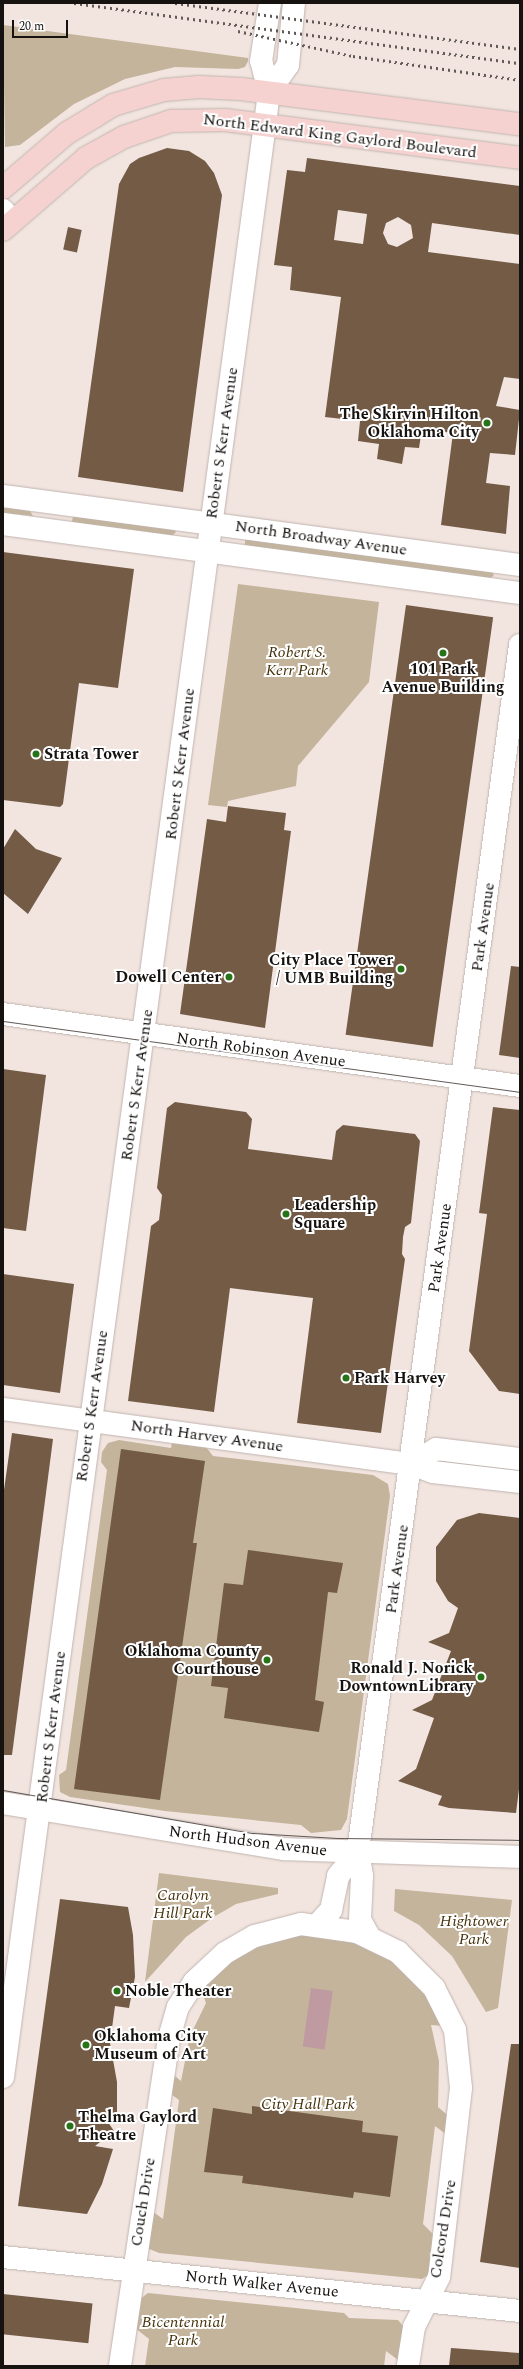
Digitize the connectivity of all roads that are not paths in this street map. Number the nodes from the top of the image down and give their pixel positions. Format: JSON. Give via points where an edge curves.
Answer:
{"nodes":[{"id":1,"x":270,"y":3,"type":"edge"},
{"id":2,"x":294,"y":3,"type":"edge"},
{"id":3,"x":269,"y":92,"type":"junction"},
{"id":4,"x":265,"y":124,"type":"junction"},
{"id":5,"x":520,"y":124,"type":"edge"},
{"id":6,"x":520,"y":158,"type":"edge"},
{"id":7,"x":3,"y":188,"type":"edge"},
{"id":8,"x":6,"y":220,"type":"edge"},
{"id":9,"x":3,"y":496,"type":"edge"},
{"id":10,"x":211,"y":523,"type":"junction"},
{"id":11,"x":3,"y":524,"type":"edge"},
{"id":12,"x":208,"y":552,"type":"junction"},
{"id":13,"x":520,"y":565,"type":"edge"},
{"id":14,"x":520,"y":593,"type":"edge"},
{"id":15,"x":520,"y":644,"type":"edge"},
{"id":16,"x":3,"y":1014,"type":"edge"},
{"id":17,"x":144,"y":1034,"type":"junction"},
{"id":18,"x":463,"y":1079,"type":"junction"},
{"id":19,"x":520,"y":1086,"type":"edge"},
{"id":20,"x":3,"y":1409,"type":"edge"},
{"id":21,"x":90,"y":1420,"type":"junction"},
{"id":22,"x":520,"y":1459,"type":"edge"},
{"id":23,"x":411,"y":1464,"type":"junction"},
{"id":24,"x":520,"y":1482,"type":"edge"},
{"id":25,"x":3,"y":1804,"type":"edge"},
{"id":26,"x":40,"y":1810,"type":"junction"},
{"id":27,"x":358,"y":1852,"type":"junction"},
{"id":28,"x":520,"y":1857,"type":"edge"},
{"id":29,"x":317,"y":1925,"type":"junction"},
{"id":30,"x":368,"y":1936,"type":"junction"},
{"id":31,"x":3,"y":2077,"type":"edge"},
{"id":32,"x":3,"y":2257,"type":"edge"},
{"id":33,"x":132,"y":2270,"type":"junction"},
{"id":34,"x":427,"y":2301,"type":"junction"},
{"id":35,"x":520,"y":2311,"type":"edge"},
{"id":36,"x":120,"y":2366,"type":"edge"},
{"id":37,"x":408,"y":2366,"type":"edge"}],
"edges":[{"from":1,"to":3,"type":"street","via":[[261,61]]},
{"from":2,"to":3,"type":"street","via":[[288,65]]},
{"from":3,"to":4,"type":"street","name":"Robert S Kerr Avenue"},
{"from":3,"to":5,"type":"main road","name":"North Edward King Gaylord Boulevard"},
{"from":3,"to":7,"type":"main road","name":"North Edward King Gaylord Boulevard","via":[[199,86],[164,90],[126,101],[67,134]]},
{"from":4,"to":6,"type":"main road","name":"North Edward King Gaylord Boulevard"},
{"from":4,"to":8,"type":"main road","name":"North Edward King Gaylord Boulevard","via":[[199,119],[171,121],[141,130],[86,158]]},
{"from":4,"to":10,"type":"street","name":"Robert S Kerr Avenue"},
{"from":9,"to":10,"type":"street","name":"North Broadway Avenue"},
{"from":10,"to":12,"type":"street","name":"Robert S Kerr Avenue"},
{"from":10,"to":13,"type":"street","name":"North Broadway Avenue"},
{"from":11,"to":12,"type":"street","name":"North Broadway Avenue"},
{"from":12,"to":14,"type":"street","name":"North Broadway Avenue"},
{"from":12,"to":17,"type":"street","name":"Robert S Kerr Avenue"},
{"from":15,"to":18,"type":"street","name":"Park Avenue"},
{"from":16,"to":17,"type":"street","name":"North Robinson Avenue"},
{"from":17,"to":18,"type":"street","name":"North Robinson Avenue"},
{"from":17,"to":21,"type":"street","name":"Robert S Kerr Avenue"},
{"from":18,"to":19,"type":"street","name":"North Robinson Avenue"},
{"from":18,"to":23,"type":"street","name":"Park Avenue"},
{"from":20,"to":21,"type":"street","name":"North Harvey Avenue"},
{"from":21,"to":23,"type":"street","name":"North Harvey Avenue"},
{"from":21,"to":26,"type":"street","name":"Robert S Kerr Avenue"},
{"from":22,"to":23,"type":"street","via":[[436,1449]]},
{"from":23,"to":24,"type":"street","name":"North Harvey Avenue","via":[[433,1472]]},
{"from":23,"to":27,"type":"street","name":"Park Avenue"},
{"from":25,"to":26,"type":"street","name":"North Hudson Avenue"},
{"from":26,"to":27,"type":"street","name":"North Hudson Avenue","via":[[219,1841],[284,1849]]},
{"from":26,"to":31,"type":"street","name":"Robert S Kerr Avenue"},
{"from":27,"to":28,"type":"street","name":"North Hudson Avenue"},
{"from":27,"to":29,"type":"street","via":[[338,1876],[332,1910]]},
{"from":27,"to":30,"type":"street","name":"Park Avenue","via":[[362,1876],[360,1920]]},
{"from":29,"to":30,"type":"street","name":"Couch Drive"},
{"from":29,"to":33,"type":"street","name":"Couch Drive","via":[[286,1926],[255,1936],[214,1961],[186,1992],[169,2038]]},
{"from":30,"to":34,"type":"street","name":"Colcord Drive","via":[[418,1969],[444,2003],[459,2049],[461,2088],[439,2277]]},
{"from":32,"to":33,"type":"street","name":"North Walker Avenue"},
{"from":33,"to":34,"type":"street","name":"North Walker Avenue"},
{"from":33,"to":36,"type":"street","name":"Couch Drive"},
{"from":34,"to":35,"type":"street","name":"North Walker Avenue"},
{"from":34,"to":37,"type":"street","name":"Colcord Drive","via":[[414,2327]]}]}
